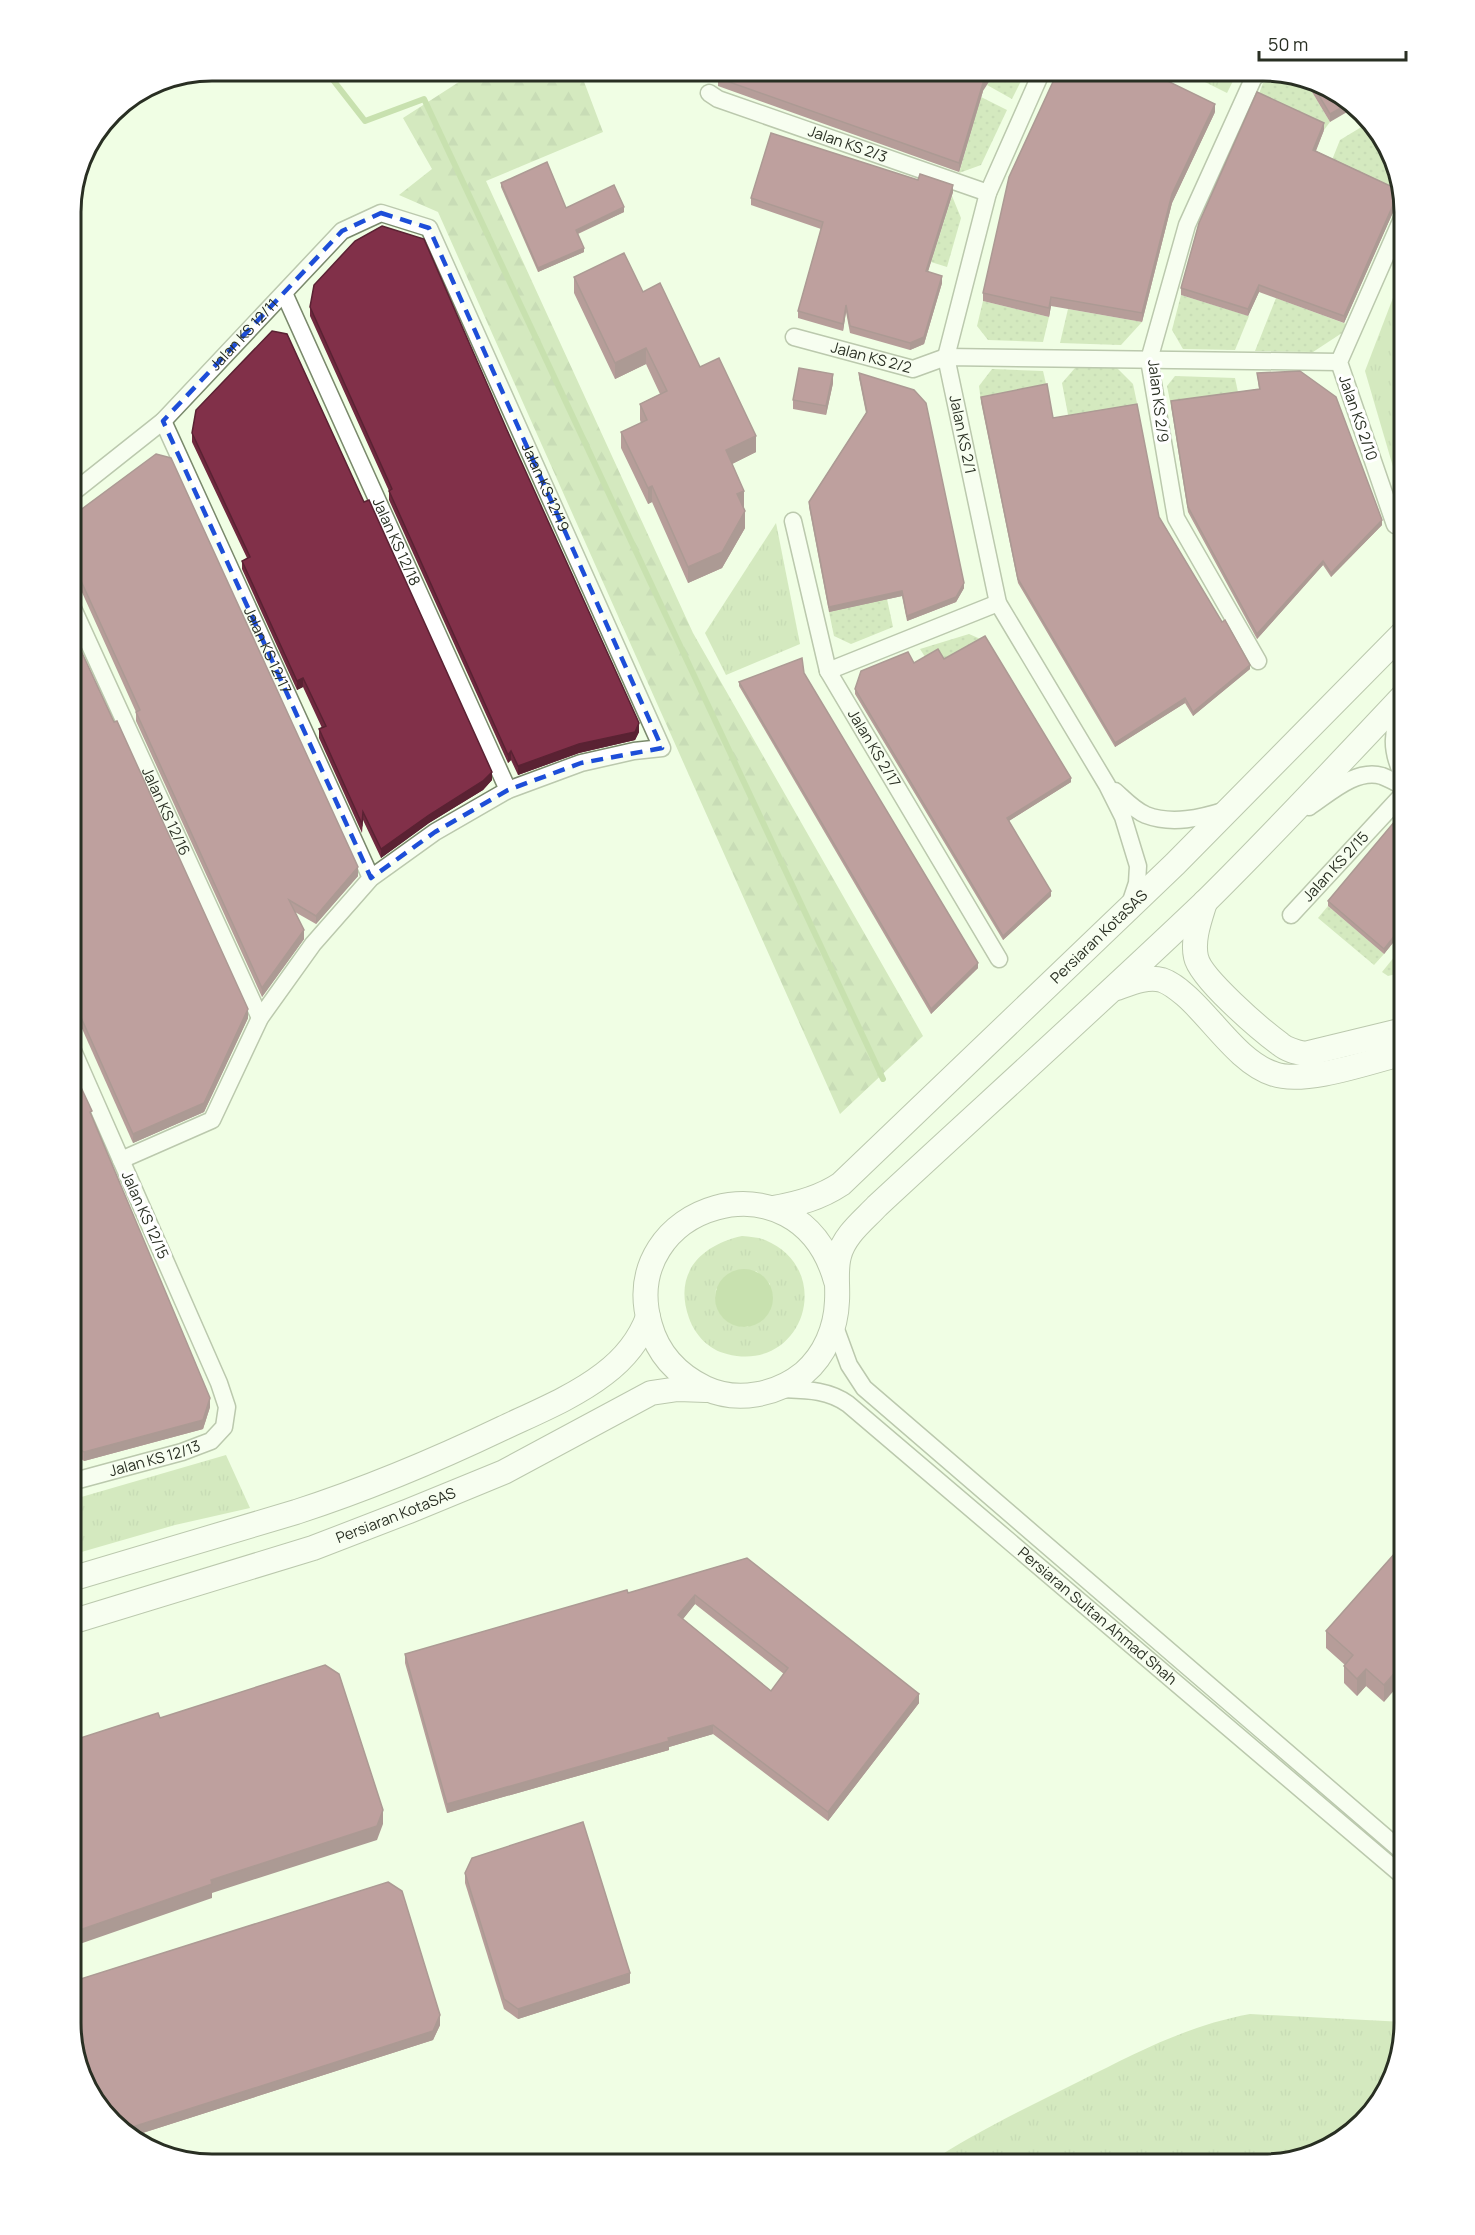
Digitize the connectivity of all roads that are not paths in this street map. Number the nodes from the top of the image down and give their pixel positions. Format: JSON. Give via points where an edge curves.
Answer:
{"nodes":[{"id":1,"x":1038,"y":81,"type":"edge"},
{"id":2,"x":1252,"y":81,"type":"edge"},
{"id":3,"x":709,"y":93,"type":"dead end"},
{"id":4,"x":988,"y":193,"type":"junction"},
{"id":5,"x":429,"y":228,"type":"joint"},
{"id":6,"x":1394,"y":237,"type":"edge"},
{"id":7,"x":284,"y":293,"type":"junction"},
{"id":8,"x":794,"y":338,"type":"dead end"},
{"id":9,"x":946,"y":357,"type":"junction"},
{"id":10,"x":1149,"y":360,"type":"junction"},
{"id":11,"x":1340,"y":362,"type":"junction"},
{"id":12,"x":163,"y":421,"type":"junction"},
{"id":13,"x":81,"y":486,"type":"edge"},
{"id":14,"x":793,"y":521,"type":"dead end"},
{"id":15,"x":1394,"y":522,"type":"edge"},
{"id":16,"x":998,"y":603,"type":"junction"},
{"id":17,"x":81,"y":626,"type":"edge"},
{"id":18,"x":1394,"y":642,"type":"edge"},
{"id":19,"x":1258,"y":661,"type":"dead end"},
{"id":20,"x":828,"y":671,"type":"junction"},
{"id":21,"x":1394,"y":706,"type":"edge"},
{"id":22,"x":1394,"y":733,"type":"edge"},
{"id":23,"x":1394,"y":749,"type":"edge"},
{"id":24,"x":1394,"y":782,"type":"edge"},
{"id":25,"x":1107,"y":785,"type":"junction"},
{"id":26,"x":508,"y":790,"type":"junction"},
{"id":27,"x":1394,"y":804,"type":"edge"},
{"id":28,"x":1230,"y":808,"type":"junction"},
{"id":29,"x":1281,"y":826,"type":"junction"},
{"id":30,"x":371,"y":878,"type":"junction"},
{"id":31,"x":1204,"y":902,"type":"junction"},
{"id":32,"x":1129,"y":908,"type":"junction"},
{"id":33,"x":1291,"y":915,"type":"dead end"},
{"id":34,"x":999,"y":958,"type":"dead end"},
{"id":35,"x":1113,"y":989,"type":"junction"},
{"id":36,"x":260,"y":1018,"type":"junction"},
{"id":37,"x":1394,"y":1032,"type":"edge"},
{"id":38,"x":1394,"y":1056,"type":"edge"},
{"id":39,"x":81,"y":1069,"type":"edge"},
{"id":40,"x":121,"y":1160,"type":"junction"},
{"id":41,"x":773,"y":1208,"type":"junction"},
{"id":42,"x":836,"y":1281,"type":"junction"},
{"id":43,"x":648,"y":1317,"type":"junction"},
{"id":44,"x":834,"y":1324,"type":"junction"},
{"id":45,"x":219,"y":1383,"type":"joint"},
{"id":46,"x":776,"y":1389,"type":"junction"},
{"id":47,"x":710,"y":1390,"type":"junction"},
{"id":48,"x":81,"y":1479,"type":"edge"},
{"id":49,"x":81,"y":1576,"type":"edge"},
{"id":50,"x":81,"y":1619,"type":"edge"},
{"id":51,"x":1394,"y":1843,"type":"edge"},
{"id":52,"x":1394,"y":1869,"type":"edge"}],
"edges":[{"from":1,"to":4,"type":"street","name":"Jalan KS 2/1"},
{"from":2,"to":10,"type":"street","name":"Jalan KS 2/9","via":[[1187,225]]},
{"from":3,"to":4,"type":"street","name":"Jalan KS 2/3"},
{"from":4,"to":9,"type":"street","name":"Jalan KS 2/1"},
{"from":5,"to":7,"type":"street","name":"Jalan KS 12/11","via":[[381,213],[342,231]]},
{"from":5,"to":26,"type":"street","name":"Jalan KS 12/19","via":[[662,748],[581,763]]},
{"from":6,"to":11,"type":"street","name":"Jalan KS 2/10"},
{"from":7,"to":12,"type":"street","name":"Jalan KS 12/11"},
{"from":7,"to":26,"type":"street","name":"Jalan KS 12/18"},
{"from":8,"to":9,"type":"street","name":"Jalan KS 2/2","via":[[913,369]]},
{"from":9,"to":10,"type":"street"},
{"from":9,"to":16,"type":"street","name":"Jalan KS 2/1"},
{"from":10,"to":11,"type":"street"},
{"from":10,"to":19,"type":"street","name":"Jalan KS 2/9","via":[[1176,518]]},
{"from":11,"to":15,"type":"street","name":"Jalan KS 2/10"},
{"from":12,"to":13,"type":"street","name":"Jalan KS 12/11"},
{"from":12,"to":30,"type":"street","name":"Jalan KS 12/17"},
{"from":14,"to":20,"type":"street","name":"Jalan KS 2/17"},
{"from":16,"to":20,"type":"street"},
{"from":16,"to":25,"type":"street","name":"Jalan KS 2/1"},
{"from":17,"to":36,"type":"street","name":"Jalan KS 12/16"},
{"from":18,"to":28,"type":"main road","name":"Persiaran KotaSAS"},
{"from":20,"to":34,"type":"street","name":"Jalan KS 2/17"},
{"from":21,"to":29,"type":"main road","name":"Persiaran KotaSAS"},
{"from":22,"to":23,"type":"street"},
{"from":24,"to":29,"type":"street","via":[[1366,775],[1341,785]]},
{"from":25,"to":28,"type":"street","via":[[1146,815],[1166,819],[1201,818]]},
{"from":25,"to":32,"type":"street","name":"Jalan KS 2/1","via":[[1123,817],[1138,866]]},
{"from":26,"to":30,"type":"street","via":[[435,832]]},
{"from":27,"to":33,"type":"street","name":"Jalan KS 2/15"},
{"from":28,"to":32,"type":"main road","name":"Persiaran KotaSAS"},
{"from":29,"to":31,"type":"main road","name":"Persiaran KotaSAS"},
{"from":30,"to":36,"type":"street","via":[[313,944]]},
{"from":31,"to":35,"type":"main road","name":"Persiaran KotaSAS"},
{"from":31,"to":37,"type":"main road","via":[[1195,946],[1203,973],[1280,1044],[1305,1054]]},
{"from":32,"to":41,"type":"main road","name":"Persiaran KotaSAS","via":[[842,1184],[801,1203]]},
{"from":35,"to":38,"type":"main road","via":[[1148,979],[1172,985],[1242,1053],[1275,1075],[1329,1072]]},
{"from":35,"to":42,"type":"main road","name":"Persiaran KotaSAS","via":[[848,1237],[839,1254]]},
{"from":36,"to":40,"type":"street","via":[[212,1120]]},
{"from":39,"to":40,"type":"street","name":"Jalan KS 12/15"},
{"from":40,"to":45,"type":"street","name":"Jalan KS 12/15"},
{"from":41,"to":42,"type":"main road","name":"Persiaran KotaSAS","via":[[814,1236],[828,1257]]},
{"from":41,"to":43,"type":"main road","name":"Persiaran KotaSAS","via":[[723,1204],[679,1226],[667,1238],[651,1267]]},
{"from":42,"to":44,"type":"main road","name":"Persiaran KotaSAS"},
{"from":43,"to":47,"type":"main road","name":"Persiaran KotaSAS","via":[[659,1349],[669,1362]]},
{"from":43,"to":49,"type":"main road","name":"Persiaran KotaSAS","via":[[637,1341],[604,1375],[546,1408],[438,1458],[296,1512]]},
{"from":44,"to":46,"type":"main road","name":"Persiaran KotaSAS","via":[[816,1360],[805,1372]]},
{"from":44,"to":51,"type":"street","name":"Persiaran Sultan Ahmad Shah","via":[[849,1365],[864,1388]]},
{"from":45,"to":48,"type":"street","name":"Jalan KS 12/13","via":[[227,1407],[224,1426],[211,1441]]},
{"from":46,"to":47,"type":"main road","name":"Persiaran KotaSAS","via":[[743,1395]]},
{"from":46,"to":52,"type":"street","name":"Persiaran Sultan Ahmad Shah","via":[[821,1391],[848,1404]]},
{"from":47,"to":50,"type":"main road","name":"Persiaran KotaSAS","via":[[651,1393],[504,1472],[409,1511],[313,1548]]}]}
